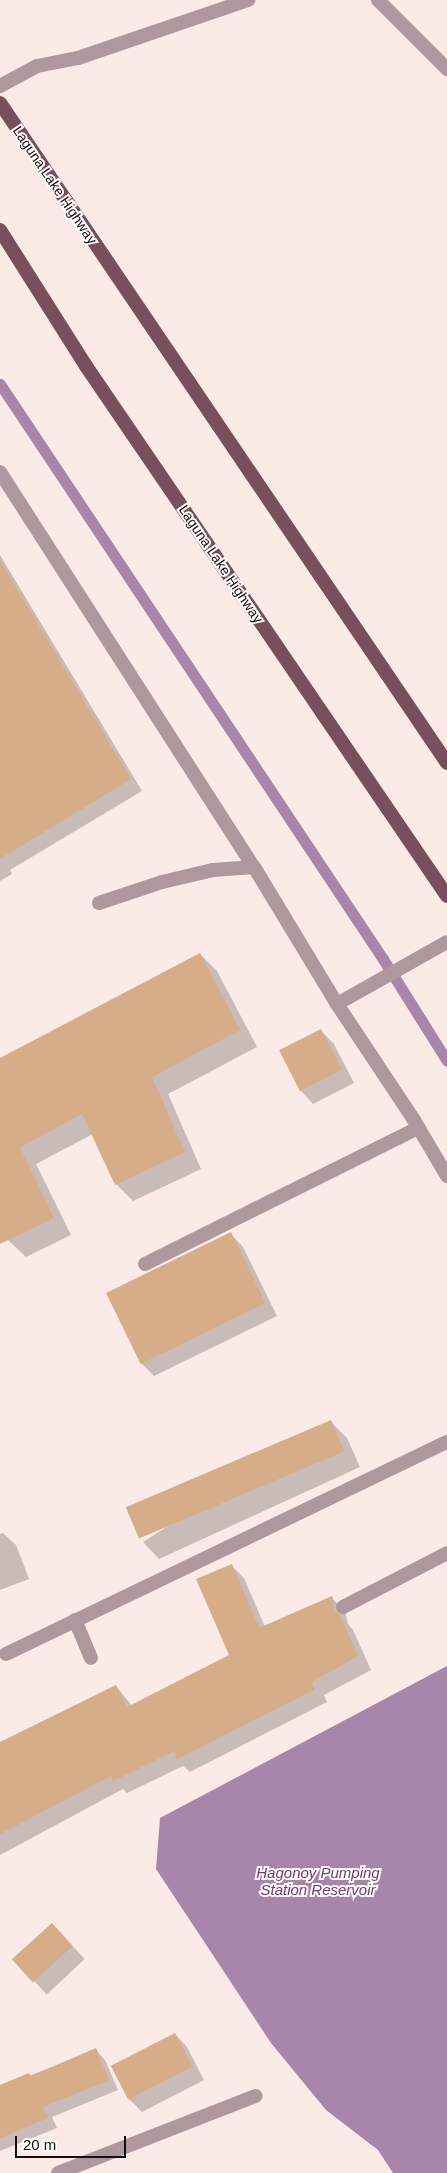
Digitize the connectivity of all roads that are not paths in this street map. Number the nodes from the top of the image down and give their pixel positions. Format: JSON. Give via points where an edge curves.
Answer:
{"nodes":[{"id":1,"x":248,"y":0,"type":"edge"},
{"id":2,"x":378,"y":0,"type":"edge"},
{"id":3,"x":447,"y":69,"type":"edge"},
{"id":4,"x":0,"y":86,"type":"edge"},
{"id":5,"x":0,"y":103,"type":"edge"},
{"id":6,"x":0,"y":230,"type":"edge"},
{"id":7,"x":0,"y":472,"type":"edge"},
{"id":8,"x":447,"y":762,"type":"edge"},
{"id":9,"x":254,"y":868,"type":"junction"},
{"id":10,"x":447,"y":896,"type":"edge"},
{"id":11,"x":99,"y":903,"type":"dead end"},
{"id":12,"x":447,"y":942,"type":"edge"},
{"id":13,"x":337,"y":1004,"type":"junction"},
{"id":14,"x":418,"y":1128,"type":"junction"},
{"id":15,"x":447,"y":1176,"type":"edge"},
{"id":16,"x":145,"y":1264,"type":"dead end"},
{"id":17,"x":447,"y":1442,"type":"edge"},
{"id":18,"x":447,"y":1553,"type":"edge"},
{"id":19,"x":343,"y":1607,"type":"dead end"},
{"id":20,"x":75,"y":1620,"type":"junction"},
{"id":21,"x":6,"y":1654,"type":"dead end"},
{"id":22,"x":91,"y":1658,"type":"dead end"},
{"id":23,"x":256,"y":2096,"type":"dead end"},
{"id":24,"x":58,"y":2173,"type":"edge"}],
"edges":[{"from":1,"to":4,"type":"lane","via":[[78,58],[37,66]]},
{"from":2,"to":3,"type":"lane"},
{"from":5,"to":8,"type":"main road","name":"Laguna Lake Highway"},
{"from":6,"to":10,"type":"main road","name":"Laguna Lake Highway","via":[[86,366]]},
{"from":7,"to":9,"type":"lane"},
{"from":9,"to":11,"type":"lane","via":[[213,870],[162,882]]},
{"from":9,"to":13,"type":"lane"},
{"from":12,"to":13,"type":"lane"},
{"from":13,"to":14,"type":"lane"},
{"from":14,"to":15,"type":"lane"},
{"from":14,"to":16,"type":"lane"},
{"from":17,"to":20,"type":"lane"},
{"from":18,"to":19,"type":"lane"},
{"from":20,"to":21,"type":"lane"},
{"from":20,"to":22,"type":"lane"},
{"from":23,"to":24,"type":"lane"}]}
